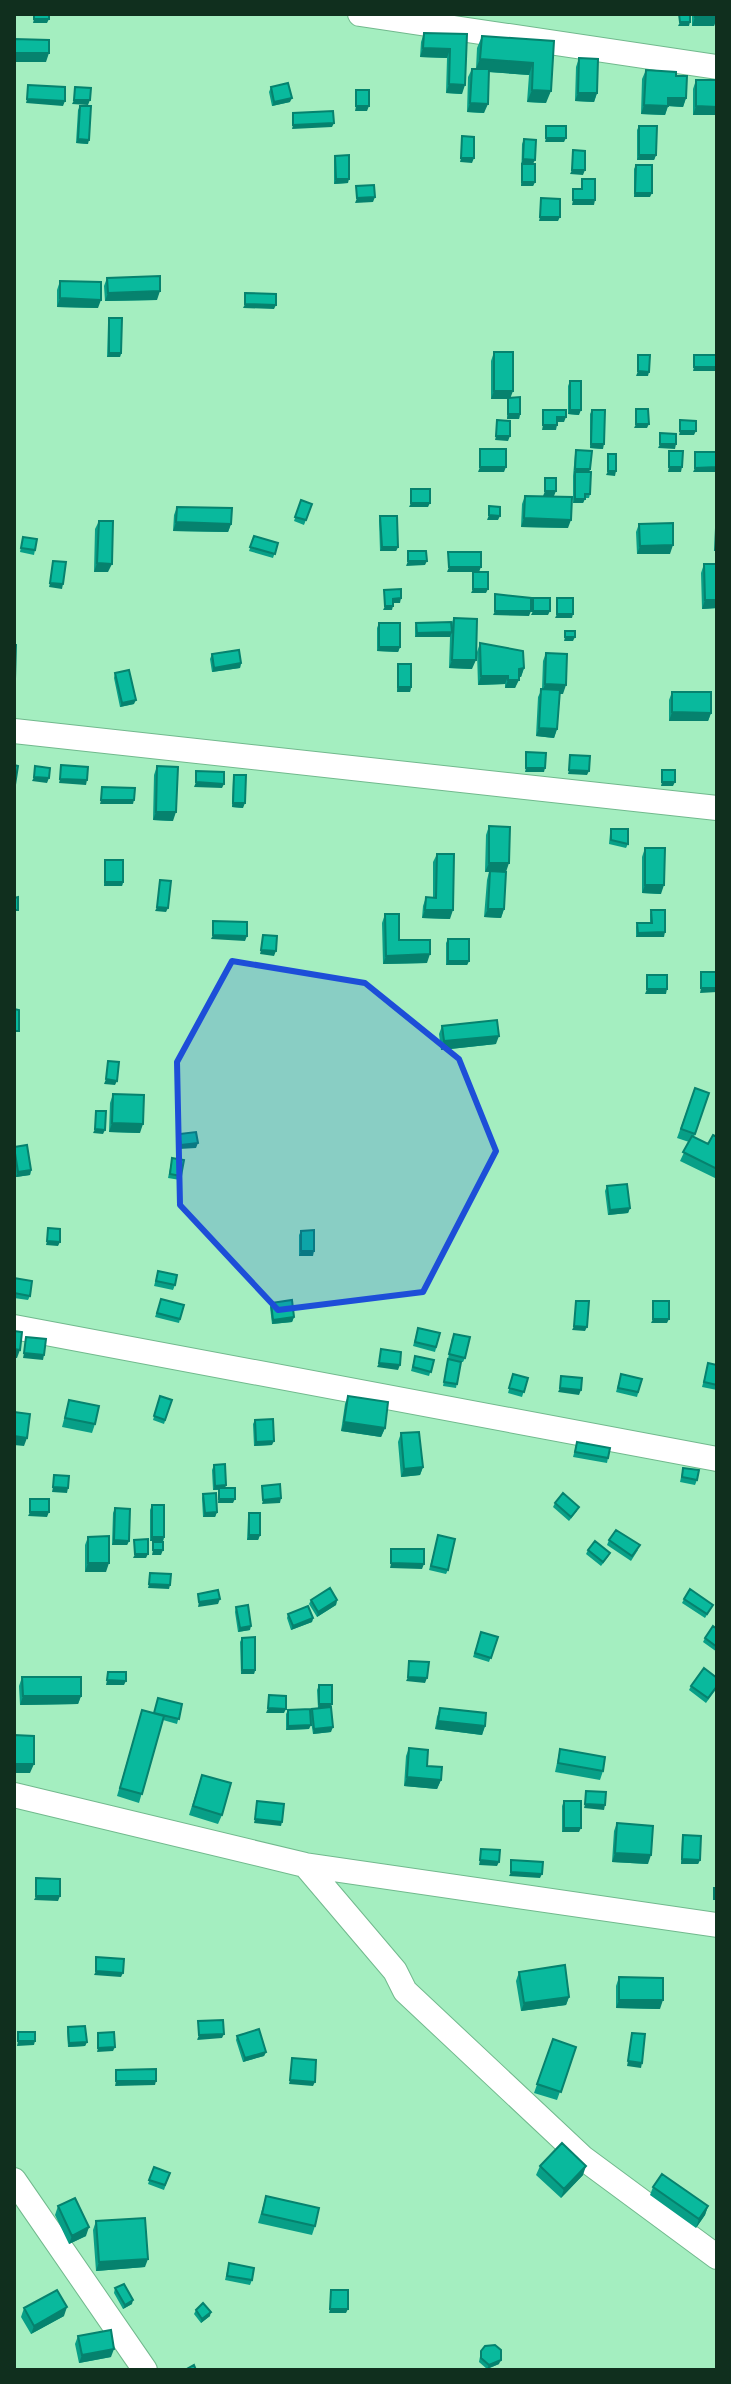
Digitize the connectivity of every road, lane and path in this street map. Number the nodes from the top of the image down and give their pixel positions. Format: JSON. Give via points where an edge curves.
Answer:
{"nodes":[{"id":1,"x":360,"y":14,"type":"edge"},
{"id":2,"x":717,"y":67,"type":"edge"},
{"id":3,"x":14,"y":731,"type":"edge"},
{"id":4,"x":717,"y":808,"type":"edge"},
{"id":5,"x":14,"y":1327,"type":"edge"},
{"id":6,"x":717,"y":1459,"type":"edge"},
{"id":7,"x":14,"y":1795,"type":"edge"},
{"id":8,"x":305,"y":1865,"type":"junction"},
{"id":9,"x":717,"y":1925,"type":"edge"},
{"id":10,"x":14,"y":2180,"type":"edge"},
{"id":11,"x":717,"y":2257,"type":"edge"},
{"id":12,"x":145,"y":2370,"type":"edge"}],
"edges":[{"from":1,"to":2,"type":"street"},
{"from":3,"to":4,"type":"street"},
{"from":5,"to":6,"type":"street"},
{"from":7,"to":8,"type":"street"},
{"from":8,"to":9,"type":"street"},
{"from":8,"to":11,"type":"street","via":[[395,1971],[405,1991],[583,2158]]},
{"from":10,"to":12,"type":"street"}]}
